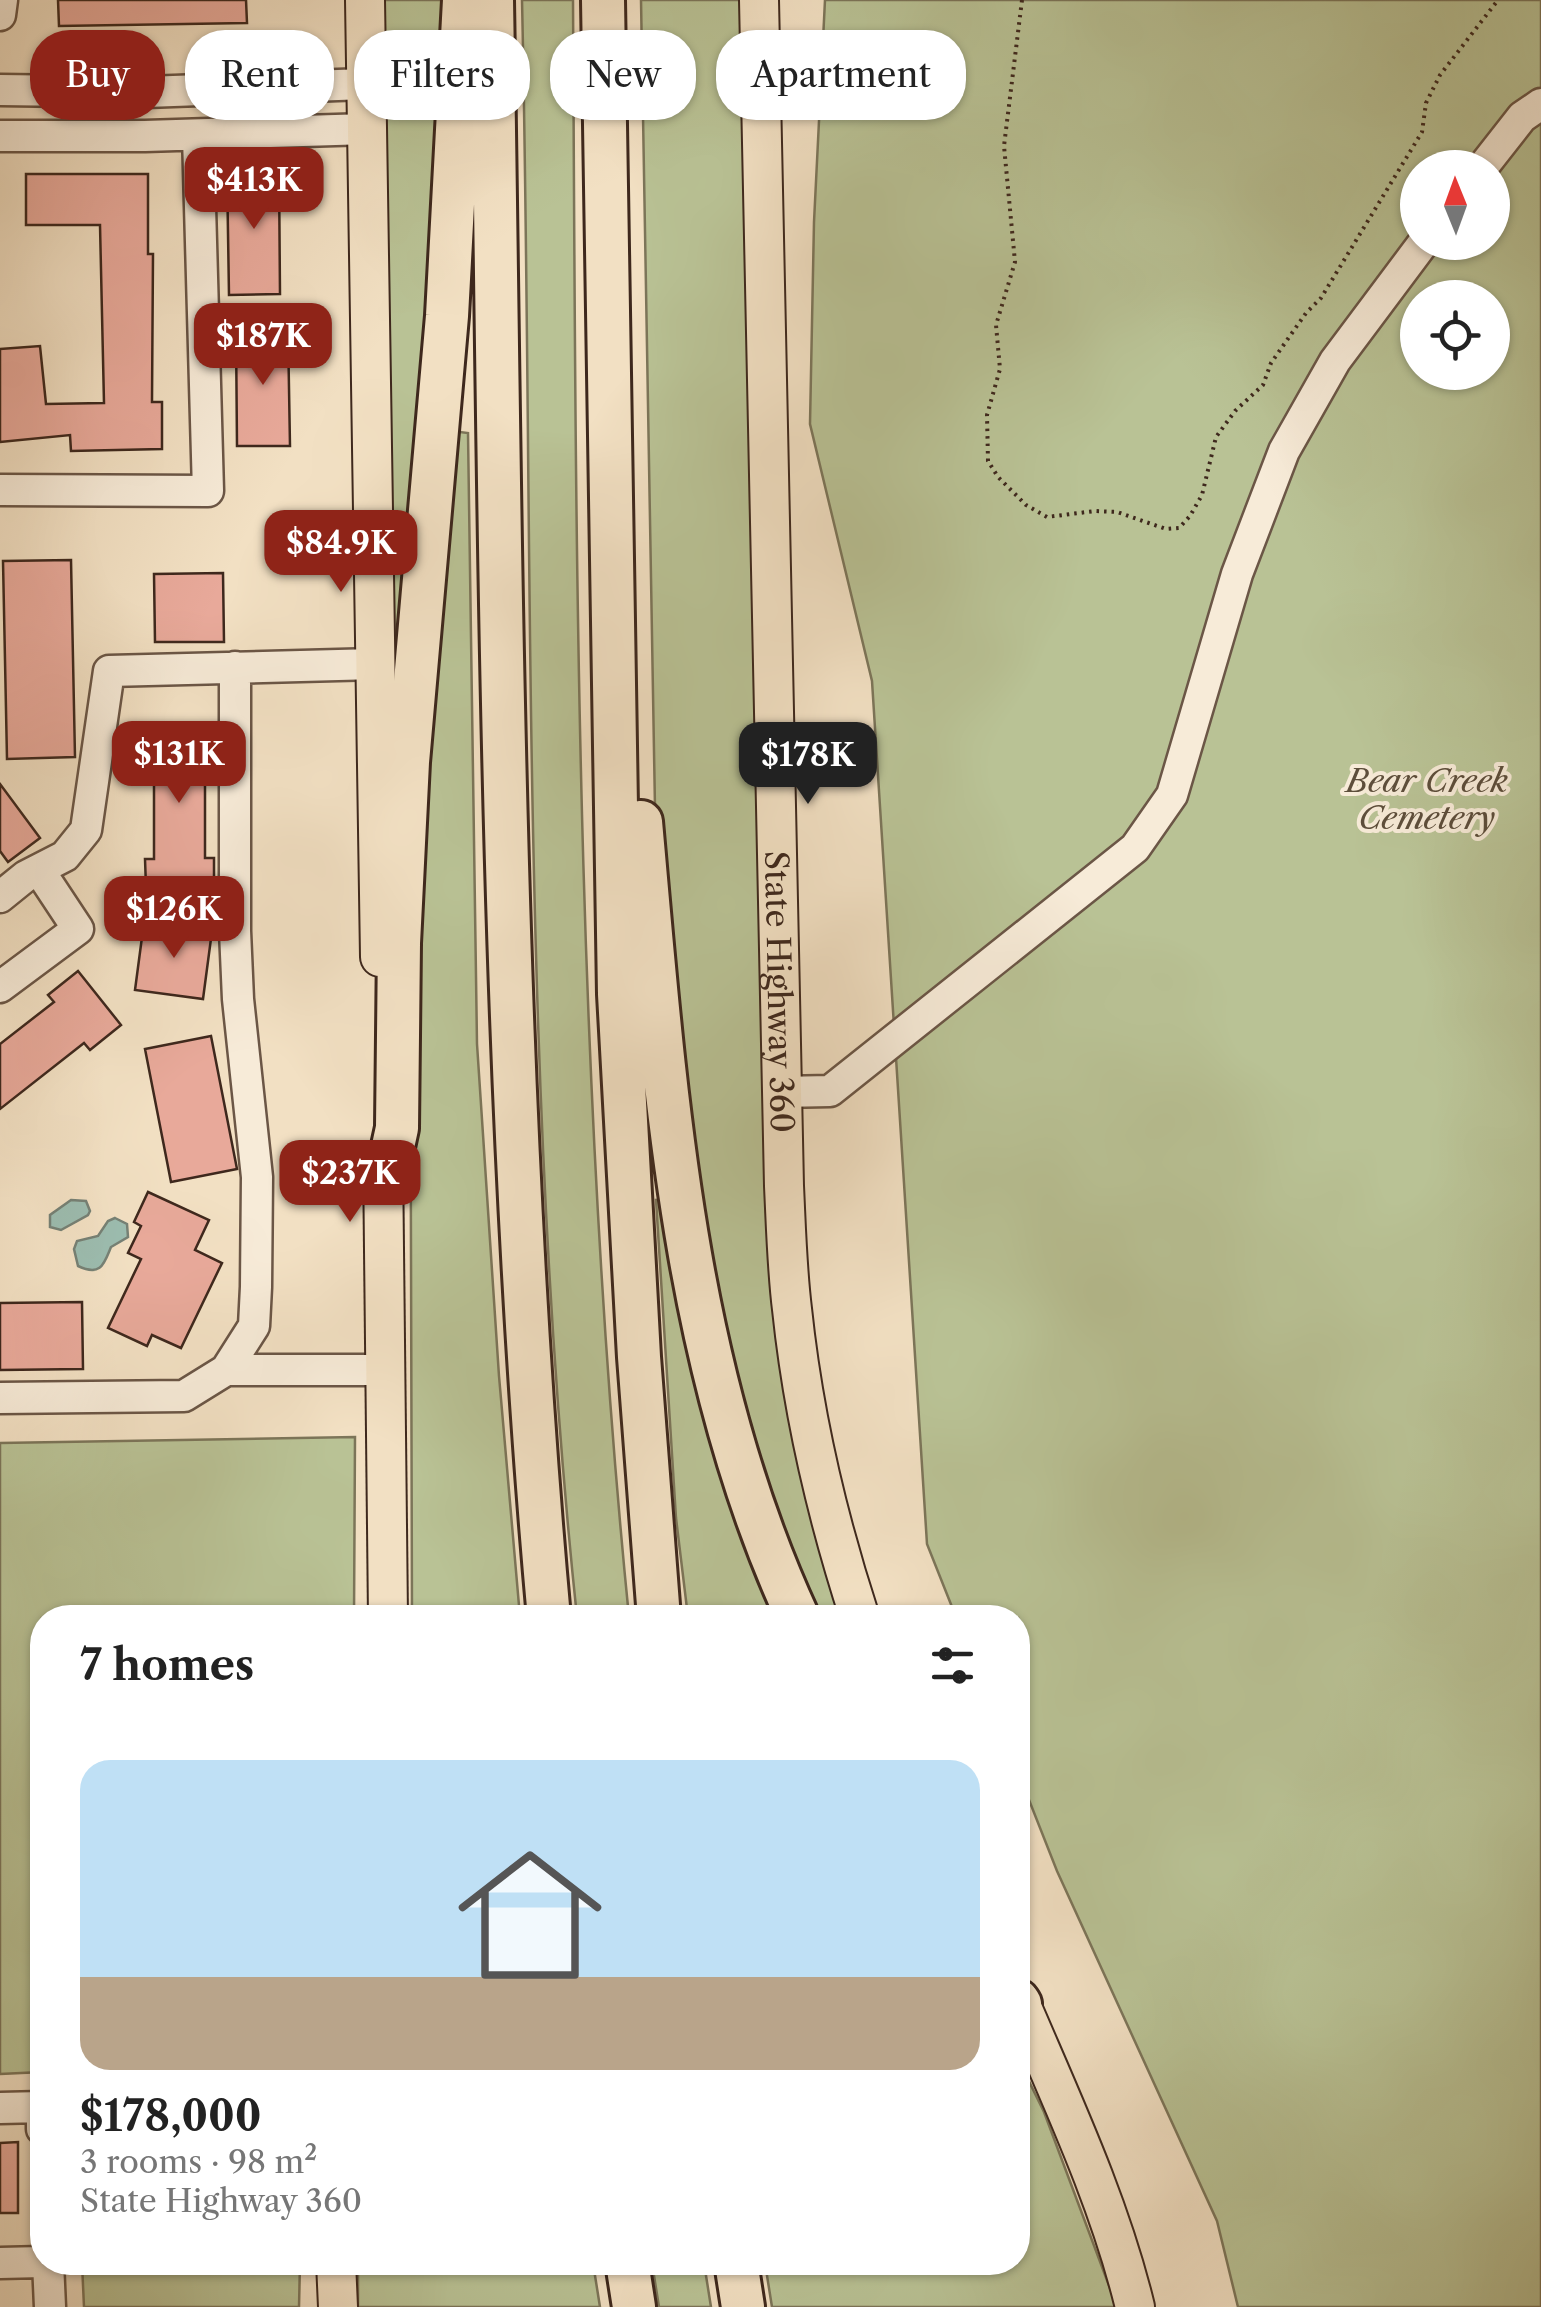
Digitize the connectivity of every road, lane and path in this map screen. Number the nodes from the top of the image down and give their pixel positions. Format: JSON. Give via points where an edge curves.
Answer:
{"nodes":[{"id":1,"x":2,"y":0,"type":"edge"},
{"id":2,"x":366,"y":0,"type":"edge"},
{"id":3,"x":464,"y":0,"type":"edge"},
{"id":4,"x":492,"y":0,"type":"edge"},
{"id":5,"x":603,"y":0,"type":"edge"},
{"id":6,"x":760,"y":0,"type":"edge"},
{"id":7,"x":1022,"y":0,"type":"edge"},
{"id":8,"x":1498,"y":0,"type":"edge"},
{"id":9,"x":0,"y":16,"type":"edge"},
{"id":10,"x":366,"y":30,"type":"edge"},
{"id":11,"x":354,"y":84,"type":"edge"},
{"id":12,"x":0,"y":90,"type":"edge"},
{"id":13,"x":1541,"y":104,"type":"edge"},
{"id":14,"x":368,"y":120,"type":"edge"},
{"id":15,"x":368,"y":129,"type":"junction"},
{"id":16,"x":198,"y":135,"type":"junction"},
{"id":17,"x":0,"y":136,"type":"edge"},
{"id":18,"x":1496,"y":150,"type":"edge"},
{"id":19,"x":1411,"y":260,"type":"edge"},
{"id":20,"x":0,"y":490,"type":"edge"},
{"id":21,"x":376,"y":664,"type":"junction"},
{"id":22,"x":235,"y":666,"type":"junction"},
{"id":23,"x":613,"y":710,"type":"junction"},
{"id":24,"x":40,"y":870,"type":"junction"},
{"id":25,"x":0,"y":897,"type":"edge"},
{"id":26,"x":0,"y":987,"type":"edge"},
{"id":27,"x":780,"y":1092,"type":"junction"},
{"id":28,"x":384,"y":1188,"type":"junction"},
{"id":29,"x":226,"y":1370,"type":"junction"},
{"id":30,"x":385,"y":1370,"type":"junction"},
{"id":31,"x":0,"y":1398,"type":"edge"},
{"id":32,"x":388,"y":1605,"type":"edge"},
{"id":33,"x":548,"y":1605,"type":"edge"},
{"id":34,"x":659,"y":1605,"type":"edge"},
{"id":35,"x":793,"y":1605,"type":"edge"},
{"id":36,"x":856,"y":1605,"type":"edge"},
{"id":37,"x":1030,"y":2028,"type":"edge"},
{"id":38,"x":30,"y":2107,"type":"edge"},
{"id":39,"x":0,"y":2108,"type":"edge"},
{"id":40,"x":30,"y":2262,"type":"edge"},
{"id":41,"x":0,"y":2263,"type":"edge"},
{"id":42,"x":46,"y":2275,"type":"edge"},
{"id":43,"x":337,"y":2275,"type":"edge"},
{"id":44,"x":628,"y":2275,"type":"edge"},
{"id":45,"x":738,"y":2275,"type":"edge"},
{"id":46,"x":50,"y":2307,"type":"edge"},
{"id":47,"x":338,"y":2307,"type":"edge"},
{"id":48,"x":634,"y":2307,"type":"edge"},
{"id":49,"x":743,"y":2307,"type":"edge"},
{"id":50,"x":1135,"y":2307,"type":"edge"}],
"edges":[{"from":1,"to":9,"type":"street"},
{"from":2,"to":10,"type":"main road"},
{"from":3,"to":28,"type":"highway","via":[[448,316],[408,762],[398,1128]]},
{"from":4,"to":33,"type":"highway","via":[[510,1000]]},
{"from":5,"to":23,"type":"highway"},
{"from":6,"to":27,"type":"main road","name":"State Highway 360"},
{"from":7,"to":8,"type":"path","via":[[1004,146],[1015,262],[996,325],[1000,369],[988,415],[988,462],[1026,505],[1047,518],[1117,512],[1166,529],[1179,528],[1190,516],[1216,436],[1263,385],[1270,363],[1321,298],[1422,132],[1440,75]]},
{"from":11,"to":12,"type":"street"},
{"from":13,"to":18,"type":"street"},
{"from":14,"to":15,"type":"main road"},
{"from":15,"to":16,"type":"street"},
{"from":15,"to":21,"type":"main road"},
{"from":16,"to":17,"type":"street"},
{"from":16,"to":20,"type":"street","via":[[208,492]]},
{"from":19,"to":27,"type":"street","via":[[1335,361],[1284,451],[1236,574],[1172,795],[1134,848],[830,1090]]},
{"from":21,"to":22,"type":"street"},
{"from":21,"to":28,"type":"main road"},
{"from":22,"to":24,"type":"street","via":[[108,670],[86,830],[65,856]]},
{"from":22,"to":29,"type":"street","via":[[235,931],[256,1177],[256,1287],[254,1326]]},
{"from":23,"to":34,"type":"highway","via":[[628,1198]]},
{"from":23,"to":35,"type":"highway","via":[[638,784],[663,1069],[700,1300],[724,1411]]},
{"from":24,"to":25,"type":"street"},
{"from":24,"to":26,"type":"street","via":[[78,929]]},
{"from":27,"to":36,"type":"main road","name":"State Highway 360","via":[[791,1308],[809,1427]]},
{"from":28,"to":30,"type":"main road"},
{"from":29,"to":30,"type":"street"},
{"from":29,"to":31,"type":"street","via":[[184,1396]]},
{"from":30,"to":32,"type":"main road"},
{"from":37,"to":50,"type":"main road","via":[[1071,2120]]},
{"from":38,"to":39,"type":"street"},
{"from":40,"to":41,"type":"street"},
{"from":42,"to":46,"type":"street"},
{"from":43,"to":47,"type":"main road"},
{"from":44,"to":48,"type":"highway"},
{"from":45,"to":49,"type":"highway"}]}
